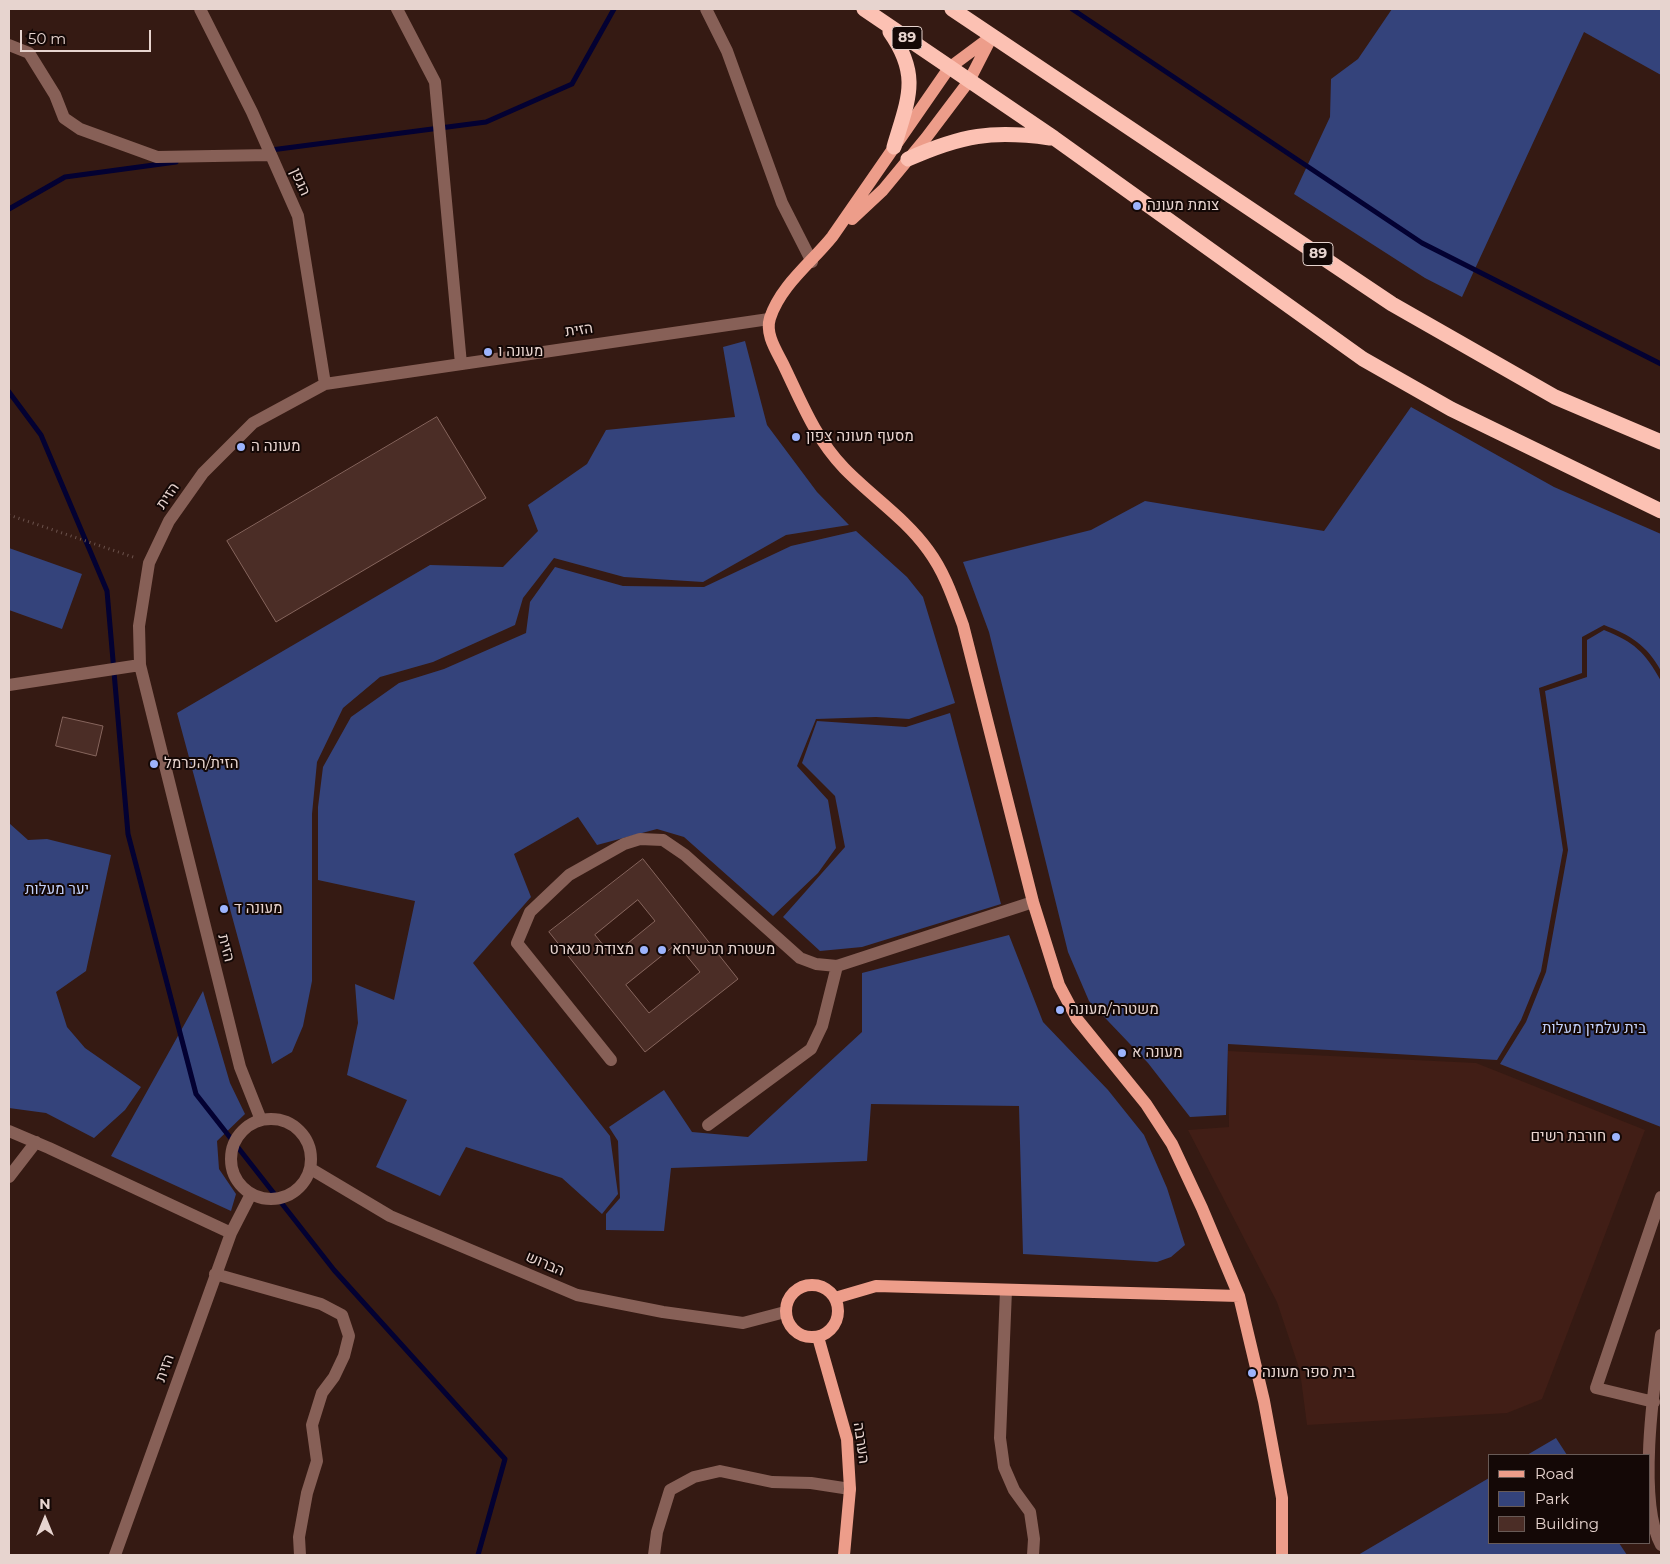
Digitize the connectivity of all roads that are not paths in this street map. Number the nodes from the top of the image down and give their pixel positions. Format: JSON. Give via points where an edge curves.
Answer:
{"nodes":[{"id":1,"x":200,"y":9,"type":"edge"},
{"id":2,"x":398,"y":9,"type":"edge"},
{"id":3,"x":706,"y":9,"type":"edge"},
{"id":4,"x":864,"y":9,"type":"edge"},
{"id":5,"x":952,"y":9,"type":"edge"},
{"id":6,"x":884,"y":22,"type":"junction"},
{"id":7,"x":992,"y":36,"type":"junction"},
{"id":8,"x":9,"y":45,"type":"edge"},
{"id":9,"x":949,"y":68,"type":"junction"},
{"id":10,"x":969,"y":82,"type":"junction"},
{"id":11,"x":1054,"y":138,"type":"junction"},
{"id":12,"x":894,"y":147,"type":"junction"},
{"id":13,"x":270,"y":155,"type":"junction"},
{"id":14,"x":908,"y":159,"type":"junction"},
{"id":15,"x":832,"y":237,"type":"junction"},
{"id":16,"x":812,"y":262,"type":"junction"},
{"id":17,"x":769,"y":320,"type":"junction"},
{"id":18,"x":461,"y":364,"type":"junction"},
{"id":19,"x":325,"y":384,"type":"junction"},
{"id":20,"x":1661,"y":442,"type":"edge"},
{"id":21,"x":1661,"y":512,"type":"edge"},
{"id":22,"x":140,"y":665,"type":"junction"},
{"id":23,"x":9,"y":685,"type":"edge"},
{"id":24,"x":1033,"y":902,"type":"junction"},
{"id":25,"x":837,"y":966,"type":"junction"},
{"id":26,"x":610,"y":1060,"type":"dead end"},
{"id":27,"x":261,"y":1120,"type":"junction"},
{"id":28,"x":708,"y":1125,"type":"dead end"},
{"id":29,"x":9,"y":1131,"type":"edge"},
{"id":30,"x":36,"y":1142,"type":"junction"},
{"id":31,"x":311,"y":1169,"type":"junction"},
{"id":32,"x":9,"y":1176,"type":"edge"},
{"id":33,"x":251,"y":1194,"type":"junction"},
{"id":34,"x":1661,"y":1197,"type":"edge"},
{"id":35,"x":230,"y":1233,"type":"junction"},
{"id":36,"x":215,"y":1274,"type":"junction"},
{"id":37,"x":1006,"y":1290,"type":"junction"},
{"id":38,"x":1239,"y":1296,"type":"junction"},
{"id":39,"x":835,"y":1298,"type":"junction"},
{"id":40,"x":785,"y":1312,"type":"junction"},
{"id":41,"x":1661,"y":1335,"type":"edge"},
{"id":42,"x":818,"y":1337,"type":"junction"},
{"id":43,"x":1654,"y":1402,"type":"junction"},
{"id":44,"x":850,"y":1488,"type":"junction"},
{"id":45,"x":1661,"y":1545,"type":"edge"},
{"id":46,"x":116,"y":1555,"type":"edge"},
{"id":47,"x":300,"y":1555,"type":"edge"},
{"id":48,"x":654,"y":1555,"type":"edge"},
{"id":49,"x":844,"y":1555,"type":"edge"},
{"id":50,"x":1034,"y":1555,"type":"edge"},
{"id":51,"x":1282,"y":1555,"type":"edge"}],
"edges":[{"from":1,"to":13,"type":"street","name":"הגפן"},
{"from":2,"to":18,"type":"street","via":[[435,82]]},
{"from":3,"to":16,"type":"street","via":[[727,52],[782,203]]},
{"from":4,"to":6,"type":"highway","number":"89"},
{"from":5,"to":7,"type":"highway","number":"89"},
{"from":6,"to":9,"type":"highway","number":"89"},
{"from":6,"to":12,"type":"highway","via":[[902,49],[910,73],[906,104]]},
{"from":7,"to":9,"type":"main road"},
{"from":7,"to":10,"type":"main road"},
{"from":7,"to":20,"type":"highway","number":"89","via":[[1392,304],[1556,397]]},
{"from":8,"to":13,"type":"street","via":[[29,53],[55,95],[64,118],[80,129],[158,157]]},
{"from":9,"to":10,"type":"highway","number":"89"},
{"from":9,"to":12,"type":"main road"},
{"from":10,"to":11,"type":"highway","number":"89"},
{"from":10,"to":14,"type":"main road"},
{"from":11,"to":14,"type":"highway","via":[[1013,133],[981,136],[944,143]]},
{"from":11,"to":21,"type":"highway","number":"89","via":[[1363,359],[1450,409]]},
{"from":12,"to":15,"type":"main road"},
{"from":13,"to":19,"type":"street","name":"הגפן","via":[[298,216]]},
{"from":14,"to":15,"type":"main road","via":[[883,190]]},
{"from":15,"to":16,"type":"main road"},
{"from":16,"to":17,"type":"main road","via":[[783,290]]},
{"from":17,"to":18,"type":"street","name":"הזית"},
{"from":17,"to":24,"type":"main road","via":[[771,340],[821,440],[844,468],[928,549],[947,582],[963,625]]},
{"from":18,"to":19,"type":"street","name":"הזית"},
{"from":19,"to":22,"type":"street","name":"הזית","via":[[253,423],[203,473],[170,522],[149,563],[139,626]]},
{"from":22,"to":23,"type":"street"},
{"from":22,"to":27,"type":"street","name":"הזית","via":[[240,1066]]},
{"from":24,"to":25,"type":"street"},
{"from":24,"to":38,"type":"main road","via":[[1059,985],[1077,1019],[1146,1104],[1172,1144]]},
{"from":25,"to":26,"type":"street","via":[[800,958],[685,855],[663,840],[640,839],[624,844],[569,875],[530,912],[517,944]]},
{"from":25,"to":28,"type":"street","via":[[822,1026],[811,1049]]},
{"from":27,"to":31,"type":"street","via":[[289,1122],[300,1130],[312,1155]]},
{"from":27,"to":33,"type":"street","via":[[248,1126],[236,1140],[231,1153],[231,1167],[236,1180]]},
{"from":29,"to":30,"type":"street"},
{"from":30,"to":32,"type":"street"},
{"from":30,"to":35,"type":"street"},
{"from":31,"to":33,"type":"street","via":[[303,1185],[292,1194],[279,1199],[265,1199]]},
{"from":31,"to":40,"type":"street","name":"הברוש","via":[[390,1216],[577,1295],[663,1312],[744,1323]]},
{"from":33,"to":35,"type":"street","name":"הזית"},
{"from":34,"to":43,"type":"street","via":[[1596,1388]]},
{"from":35,"to":36,"type":"street","name":"הזית"},
{"from":36,"to":46,"type":"street","name":"הזית"},
{"from":36,"to":47,"type":"street","via":[[321,1304],[342,1315],[349,1336],[344,1356],[322,1393],[312,1425],[317,1461],[306,1494],[299,1537]]},
{"from":37,"to":38,"type":"main road"},
{"from":37,"to":39,"type":"main road","via":[[876,1286]]},
{"from":37,"to":50,"type":"street","via":[[1000,1438],[1004,1467],[1014,1490],[1030,1512]]},
{"from":38,"to":51,"type":"main road","via":[[1264,1401],[1282,1498]]},
{"from":39,"to":40,"type":"main road","via":[[821,1286],[807,1285],[791,1294]]},
{"from":39,"to":42,"type":"main road","via":[[838,1319],[833,1327]]},
{"from":40,"to":42,"type":"main road","via":[[792,1329],[799,1335]]},
{"from":41,"to":43,"type":"street"},
{"from":42,"to":44,"type":"main road","name":"הערבה","via":[[847,1439]]},
{"from":43,"to":45,"type":"street","via":[[1650,1502]]},
{"from":44,"to":48,"type":"street","via":[[772,1482],[720,1471],[694,1477],[670,1490],[657,1532]]},
{"from":44,"to":49,"type":"main road","name":"הערבה"}]}
